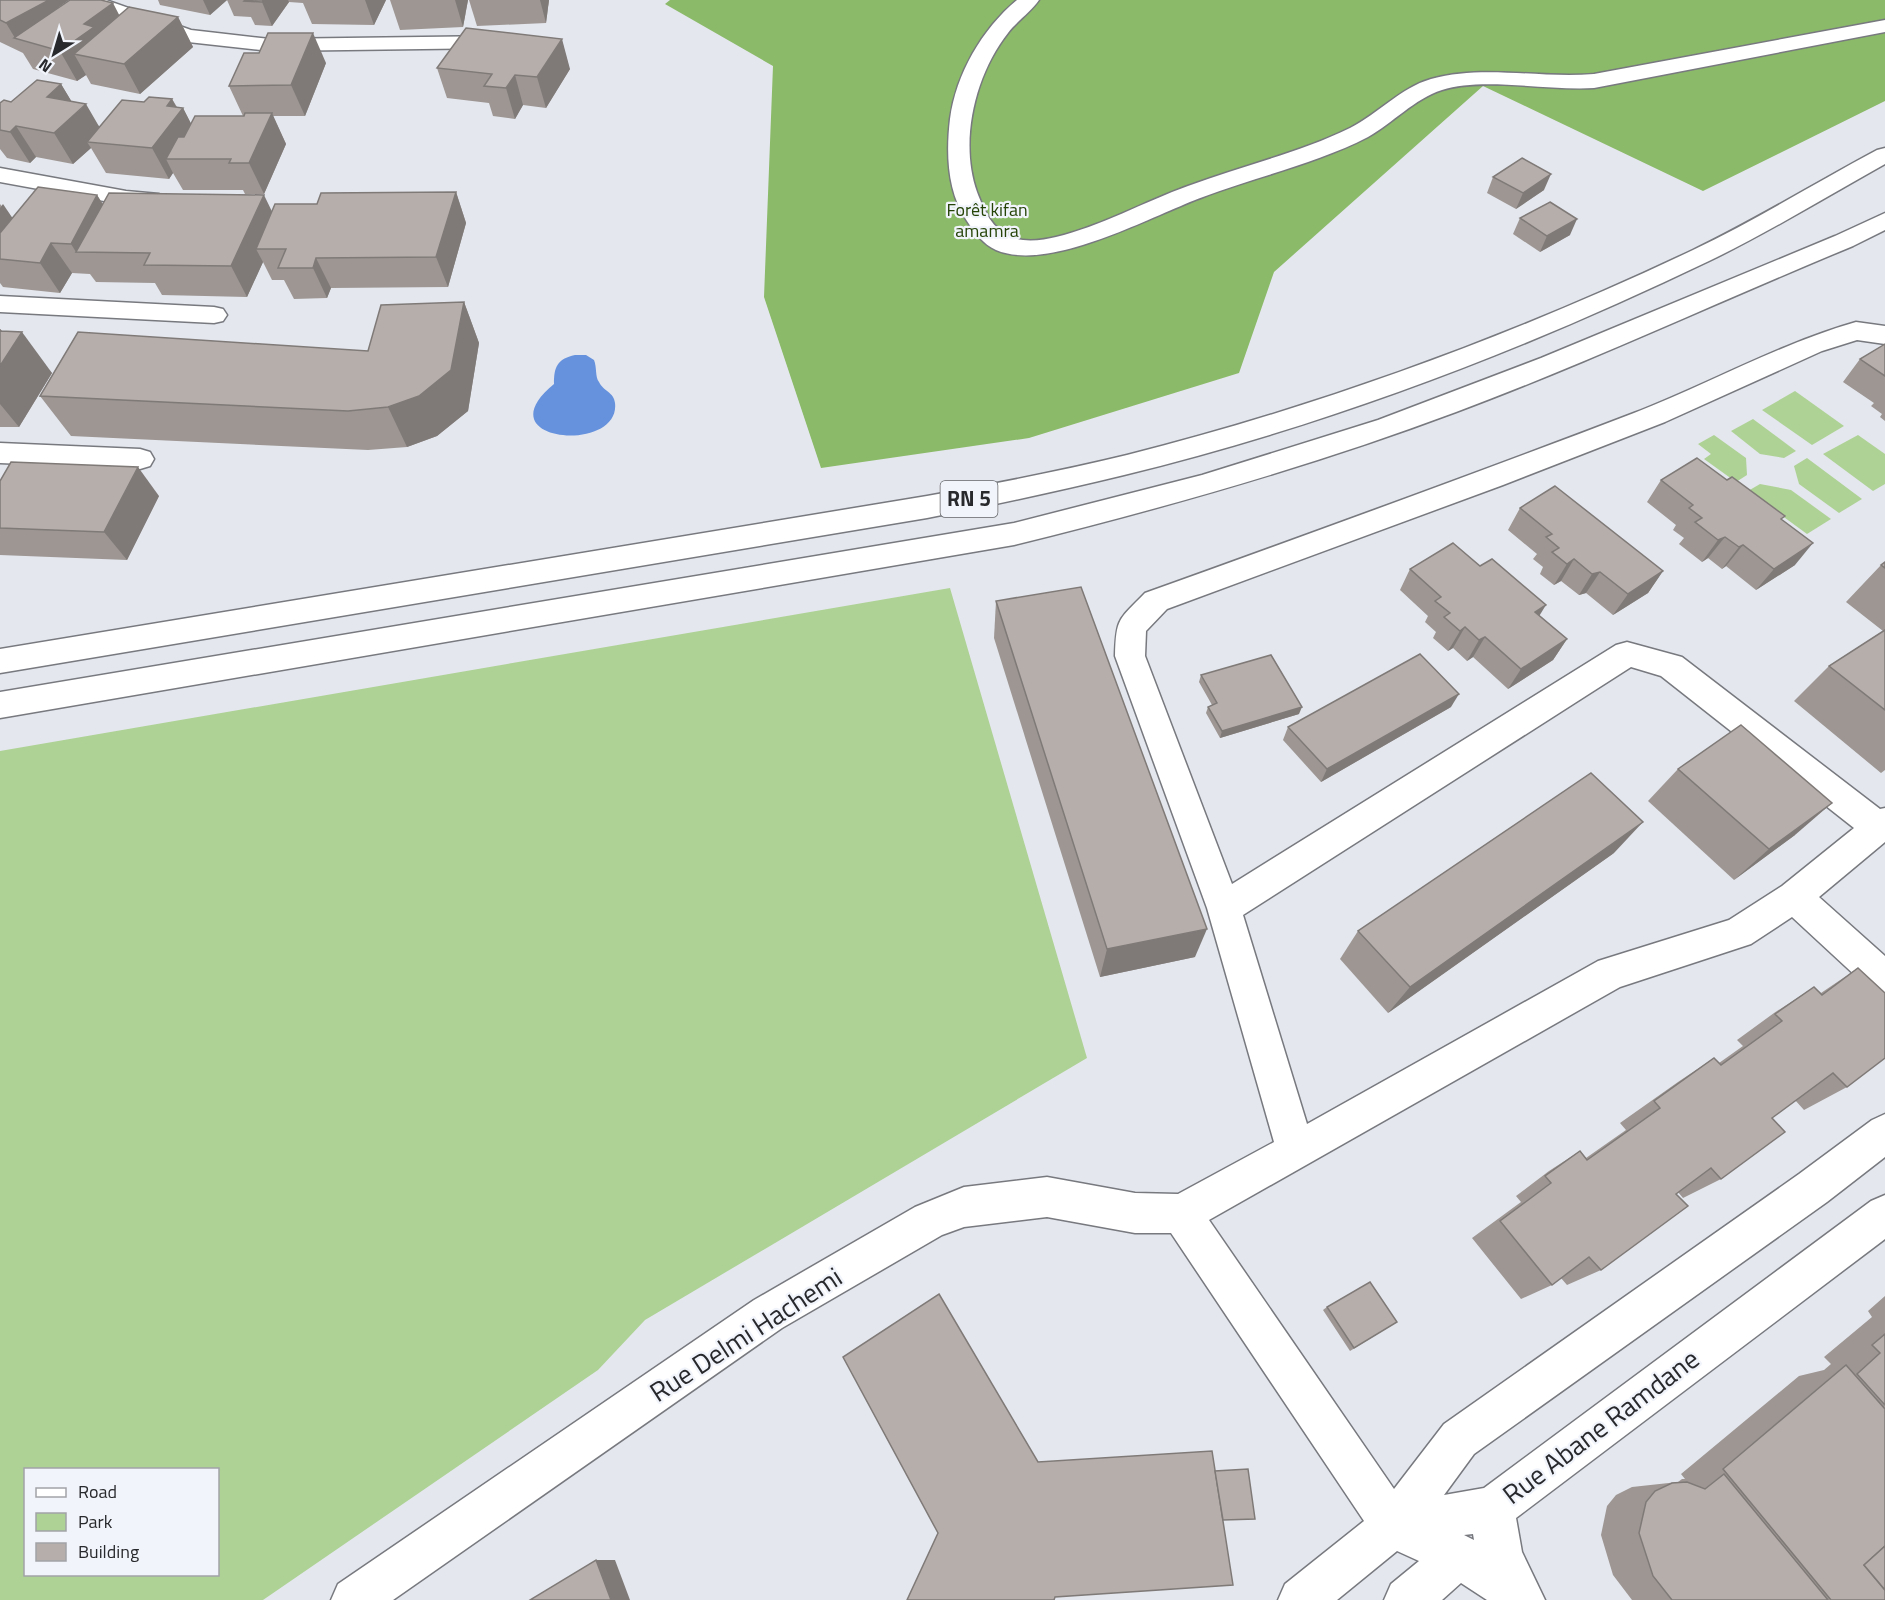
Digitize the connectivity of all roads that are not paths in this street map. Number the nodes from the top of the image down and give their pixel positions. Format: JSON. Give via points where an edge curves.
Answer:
{"nodes":[{"id":1,"x":86,"y":0,"type":"edge"},
{"id":2,"x":1029,"y":0,"type":"edge"},
{"id":3,"x":1885,"y":27,"type":"edge"},
{"id":4,"x":517,"y":41,"type":"edge"},
{"id":5,"x":1885,"y":155,"type":"edge"},
{"id":6,"x":0,"y":175,"type":"edge"},
{"id":7,"x":174,"y":200,"type":"edge"},
{"id":8,"x":1885,"y":220,"type":"edge"},
{"id":9,"x":0,"y":304,"type":"edge"},
{"id":10,"x":214,"y":315,"type":"dead end"},
{"id":11,"x":1885,"y":335,"type":"edge"},
{"id":12,"x":0,"y":453,"type":"edge"},
{"id":13,"x":140,"y":459,"type":"dead end"},
{"id":14,"x":0,"y":662,"type":"edge"},
{"id":15,"x":0,"y":705,"type":"edge"},
{"id":16,"x":1882,"y":824,"type":"edge"},
{"id":17,"x":1794,"y":897,"type":"junction"},
{"id":18,"x":1224,"y":908,"type":"junction"},
{"id":19,"x":1885,"y":979,"type":"edge"},
{"id":20,"x":1885,"y":1133,"type":"edge"},
{"id":21,"x":1296,"y":1150,"type":"junction"},
{"id":22,"x":1181,"y":1214,"type":"junction"},
{"id":23,"x":1885,"y":1215,"type":"edge"},
{"id":24,"x":1493,"y":1508,"type":"junction"},
{"id":25,"x":1393,"y":1526,"type":"junction"},
{"id":26,"x":1460,"y":1556,"type":"junction"},
{"id":27,"x":1520,"y":1597,"type":"edge"},
{"id":28,"x":354,"y":1600,"type":"edge"},
{"id":29,"x":1301,"y":1600,"type":"edge"},
{"id":30,"x":1407,"y":1600,"type":"edge"}],
"edges":[{"from":1,"to":4,"type":"street","via":[[188,36],[270,45]]},
{"from":2,"to":3,"type":"street","via":[[1011,14],[987,47],[968,88],[960,125],[959,163],[969,204],[981,227],[1002,243],[1028,249],[1086,235],[1219,182],[1352,136],[1415,93],[1438,84],[1469,80],[1592,81],[1818,36]]},
{"from":5,"to":14,"type":"street","number":"RN 5","via":[[1701,256],[1516,337],[1382,387],[1261,426],[1081,476],[973,499]]},
{"from":6,"to":7,"type":"street","via":[[126,198]]},
{"from":8,"to":15,"type":"street","number":"RN 5","via":[[1844,241],[1508,382],[1282,461],[1086,517],[1014,534]]},
{"from":9,"to":10,"type":"street"},
{"from":11,"to":18,"type":"street","via":[[1856,331],[1813,345],[1655,416],[1156,602],[1131,627],[1130,656]]},
{"from":12,"to":13,"type":"street"},
{"from":16,"to":17,"type":"street"},
{"from":16,"to":18,"type":"street","via":[[1671,666],[1627,654]]},
{"from":17,"to":19,"type":"street"},
{"from":17,"to":21,"type":"street","via":[[1738,933],[1611,973]]},
{"from":18,"to":21,"type":"street"},
{"from":20,"to":25,"type":"street","via":[[1459,1439]]},
{"from":21,"to":22,"type":"street"},
{"from":22,"to":25,"type":"street"},
{"from":22,"to":28,"type":"street","name":"Rue Delmi Hachemi","via":[[1135,1213],[1047,1197],[963,1207],[929,1221],[768,1314]]},
{"from":23,"to":24,"type":"street","name":"Rue Abane Ramdane"},
{"from":24,"to":25,"type":"street","name":"Rue Abane Ramdane"},
{"from":24,"to":27,"type":"street","via":[[1494,1538],[1500,1559]]},
{"from":25,"to":26,"type":"street"},
{"from":25,"to":29,"type":"street","name":"Rue Abane Ramdane"},
{"from":26,"to":27,"type":"street"},
{"from":26,"to":30,"type":"street"}]}
